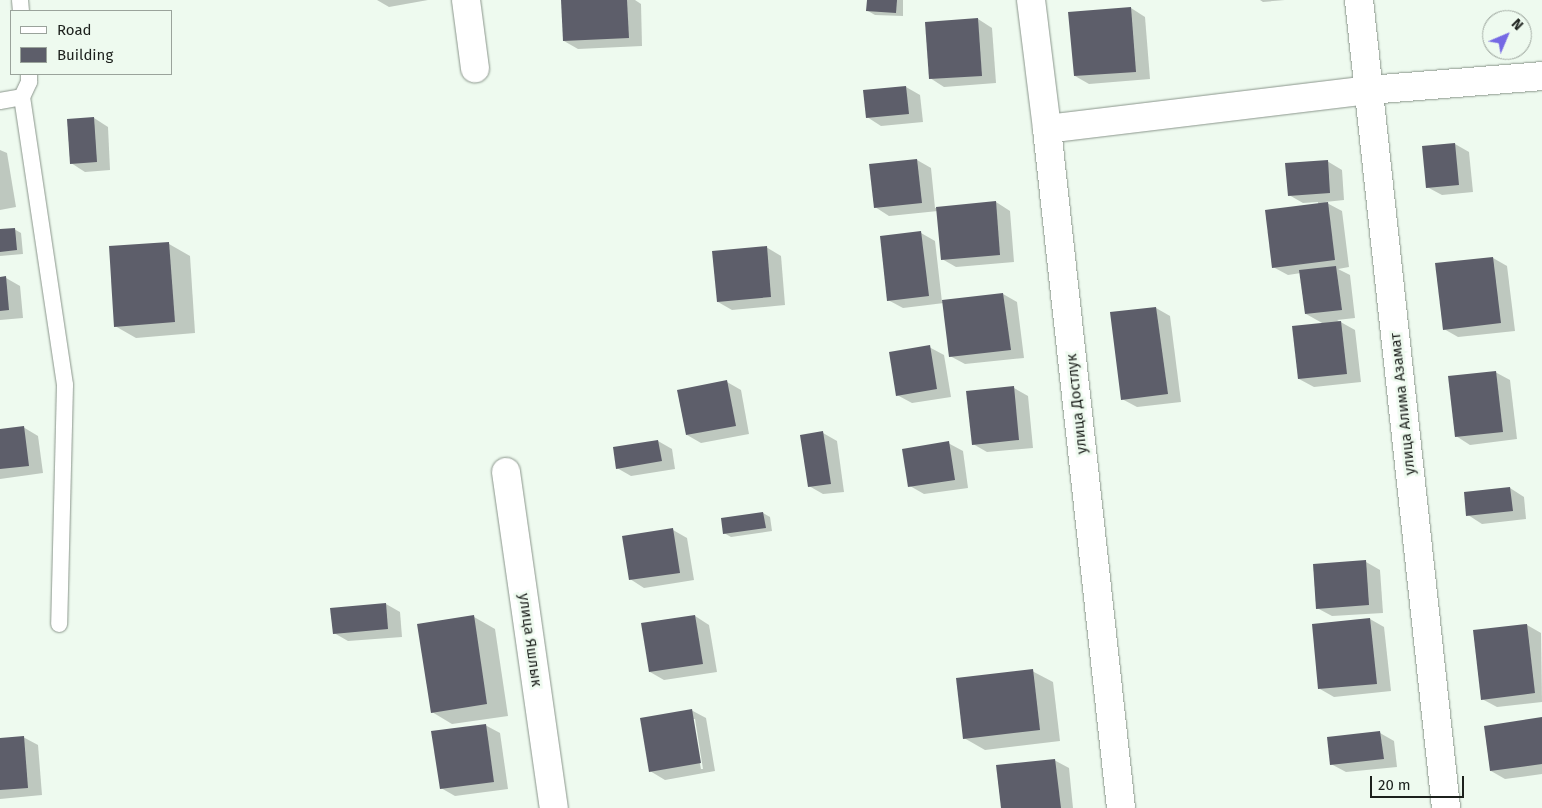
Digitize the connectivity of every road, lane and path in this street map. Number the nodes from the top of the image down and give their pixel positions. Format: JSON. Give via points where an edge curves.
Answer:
{"nodes":[{"id":1,"x":466,"y":0,"type":"edge"},
{"id":2,"x":1031,"y":0,"type":"edge"},
{"id":3,"x":1359,"y":0,"type":"edge"},
{"id":4,"x":475,"y":68,"type":"dead end"},
{"id":5,"x":28,"y":75,"type":"edge"},
{"id":6,"x":1542,"y":76,"type":"edge"},
{"id":7,"x":1369,"y":90,"type":"junction"},
{"id":8,"x":22,"y":97,"type":"junction"},
{"id":9,"x":0,"y":101,"type":"edge"},
{"id":10,"x":1048,"y":130,"type":"junction"},
{"id":11,"x":506,"y":472,"type":"dead end"},
{"id":12,"x":59,"y":624,"type":"dead end"},
{"id":13,"x":554,"y":808,"type":"edge"},
{"id":14,"x":1121,"y":808,"type":"edge"},
{"id":15,"x":1446,"y":808,"type":"edge"}],
"edges":[{"from":1,"to":4,"type":"street"},
{"from":2,"to":10,"type":"street","name":"улица Достлук"},
{"from":3,"to":7,"type":"street","name":"улица Алима Азамат"},
{"from":5,"to":8,"type":"lane","via":[[30,82]]},
{"from":6,"to":7,"type":"street"},
{"from":7,"to":10,"type":"street"},
{"from":7,"to":15,"type":"street","name":"улица Алима Азамат"},
{"from":8,"to":9,"type":"lane"},
{"from":8,"to":12,"type":"lane","via":[[64,385]]},
{"from":10,"to":14,"type":"street","name":"улица Достлук"},
{"from":11,"to":13,"type":"street","name":"улица Яшлык"}]}
